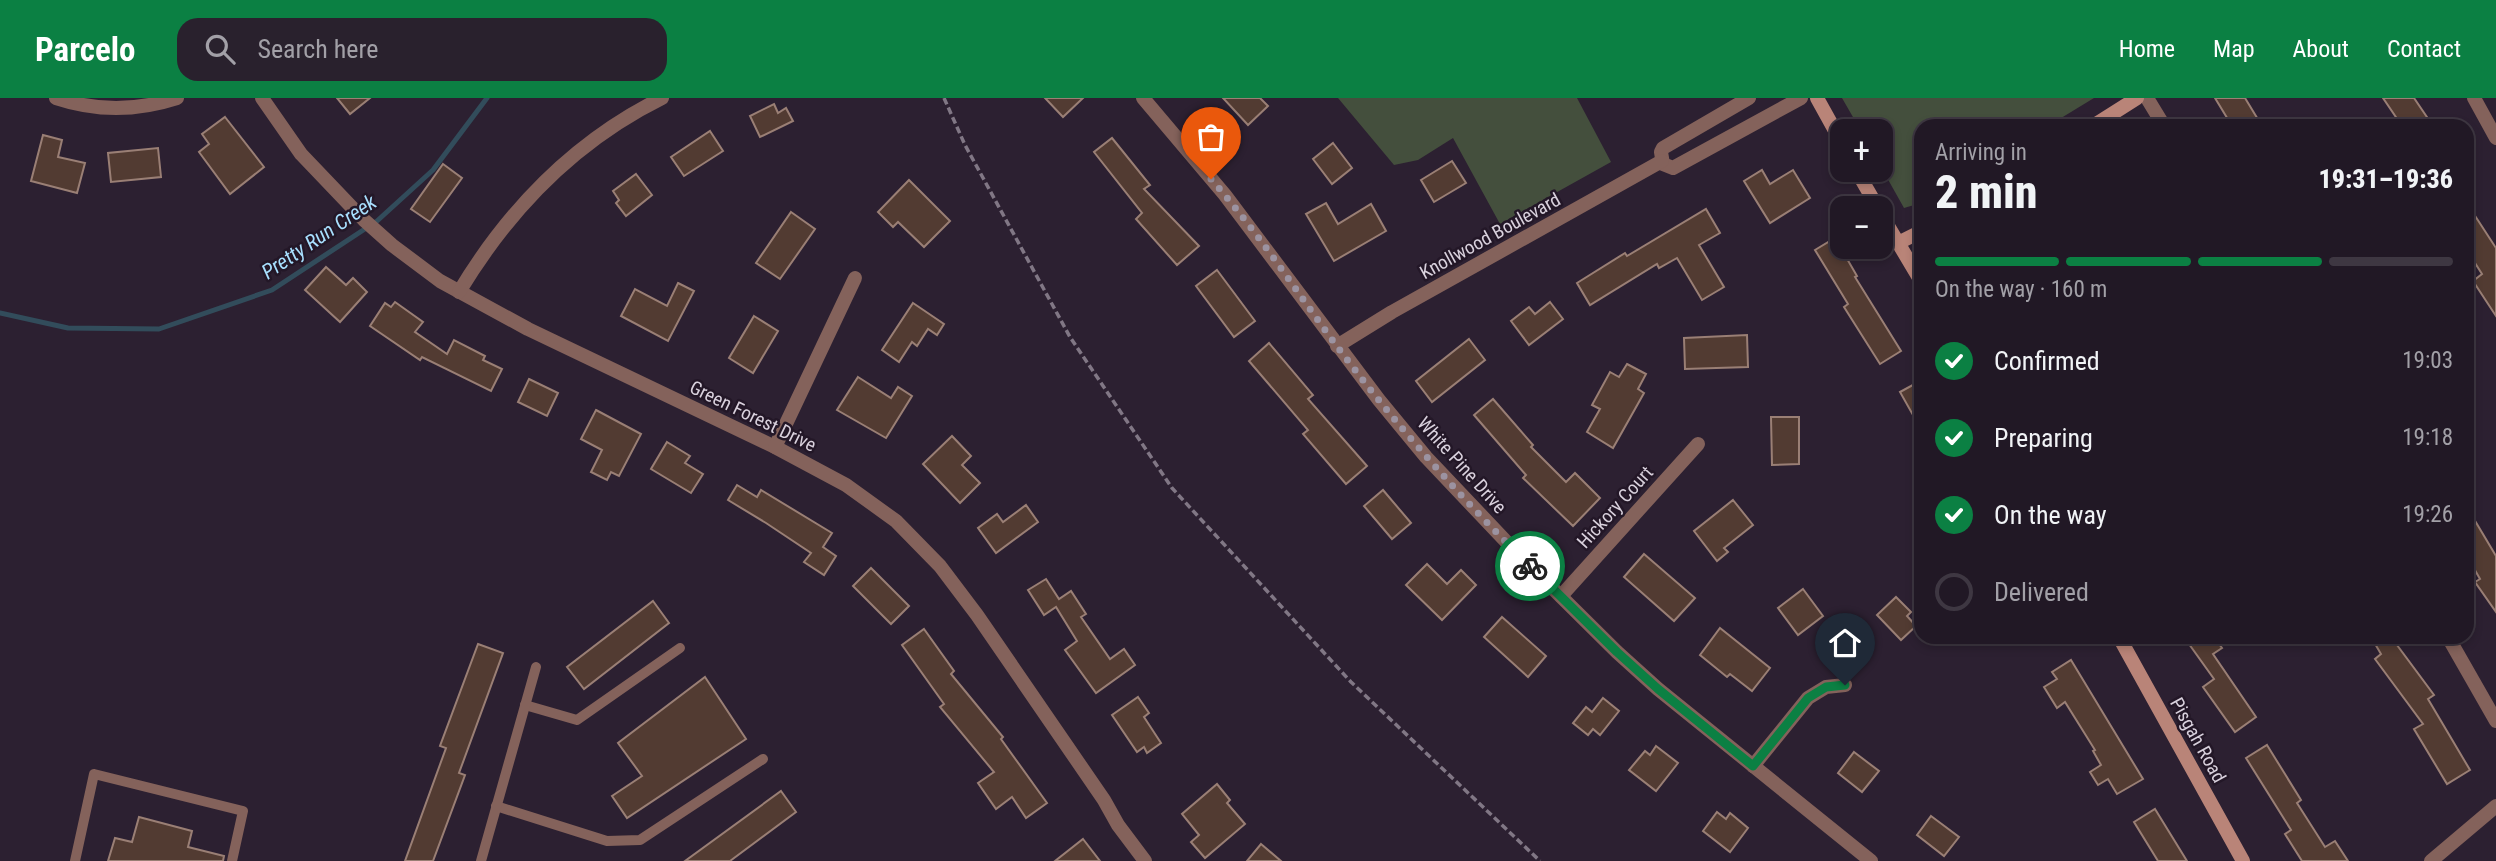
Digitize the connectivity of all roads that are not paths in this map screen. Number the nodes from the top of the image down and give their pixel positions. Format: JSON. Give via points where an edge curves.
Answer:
{"nodes":[{"id":1,"x":56,"y":98,"type":"edge"},
{"id":2,"x":177,"y":98,"type":"edge"},
{"id":3,"x":262,"y":98,"type":"edge"},
{"id":4,"x":662,"y":98,"type":"edge"},
{"id":5,"x":1143,"y":98,"type":"edge"},
{"id":6,"x":1749,"y":98,"type":"edge"},
{"id":7,"x":1801,"y":98,"type":"edge"},
{"id":8,"x":1817,"y":98,"type":"edge"},
{"id":9,"x":2137,"y":98,"type":"edge"},
{"id":10,"x":2147,"y":98,"type":"edge"},
{"id":11,"x":2474,"y":98,"type":"edge"},
{"id":12,"x":2104,"y":119,"type":"edge"},
{"id":13,"x":2160,"y":119,"type":"edge"},
{"id":14,"x":1830,"y":122,"type":"edge"},
{"id":15,"x":2496,"y":138,"type":"edge"},
{"id":16,"x":1662,"y":161,"type":"junction"},
{"id":17,"x":1893,"y":234,"type":"edge"},
{"id":18,"x":1914,"y":235,"type":"edge"},
{"id":19,"x":1898,"y":243,"type":"junction"},
{"id":20,"x":1914,"y":270,"type":"edge"},
{"id":21,"x":855,"y":278,"type":"dead end"},
{"id":22,"x":459,"y":292,"type":"junction"},
{"id":23,"x":1337,"y":346,"type":"junction"},
{"id":24,"x":1698,"y":444,"type":"dead end"},
{"id":25,"x":775,"y":447,"type":"junction"},
{"id":26,"x":1561,"y":596,"type":"junction"},
{"id":27,"x":2123,"y":644,"type":"edge"},
{"id":28,"x":2452,"y":644,"type":"edge"},
{"id":29,"x":680,"y":648,"type":"dead end"},
{"id":30,"x":536,"y":667,"type":"dead end"},
{"id":31,"x":1845,"y":685,"type":"dead end"},
{"id":32,"x":525,"y":705,"type":"junction"},
{"id":33,"x":2496,"y":721,"type":"edge"},
{"id":34,"x":763,"y":758,"type":"dead end"},
{"id":35,"x":1753,"y":766,"type":"junction"},
{"id":36,"x":496,"y":806,"type":"junction"},
{"id":37,"x":2496,"y":806,"type":"edge"},
{"id":38,"x":75,"y":861,"type":"edge"},
{"id":39,"x":232,"y":861,"type":"edge"},
{"id":40,"x":481,"y":861,"type":"edge"},
{"id":41,"x":1145,"y":861,"type":"edge"},
{"id":42,"x":1871,"y":861,"type":"edge"},
{"id":43,"x":2243,"y":861,"type":"edge"},
{"id":44,"x":2431,"y":861,"type":"edge"}],
"edges":[{"from":1,"to":2,"type":"street","via":[[126,108]]},
{"from":3,"to":22,"type":"street","name":"Green Forest Drive","via":[[301,154],[363,219]]},
{"from":4,"to":22,"type":"street","via":[[596,138],[545,179],[495,236]]},
{"from":5,"to":23,"type":"street","name":"White Pine Drive","via":[[1225,195]]},
{"from":6,"to":16,"type":"street","name":"Knollwood Boulevard","via":[[1663,148]]},
{"from":7,"to":16,"type":"street","name":"Knollwood Boulevard","via":[[1673,168]]},
{"from":8,"to":14,"type":"street"},
{"from":9,"to":12,"type":"street"},
{"from":10,"to":13,"type":"street"},
{"from":11,"to":15,"type":"street"},
{"from":16,"to":23,"type":"street","name":"Knollwood Boulevard"},
{"from":17,"to":19,"type":"street"},
{"from":18,"to":19,"type":"street"},
{"from":19,"to":20,"type":"street"},
{"from":21,"to":25,"type":"street"},
{"from":22,"to":25,"type":"street","name":"Green Forest Drive"},
{"from":23,"to":26,"type":"street","name":"White Pine Drive","via":[[1426,457]]},
{"from":24,"to":26,"type":"street","name":"Hickory Court"},
{"from":25,"to":41,"type":"street","name":"Green Forest Drive","via":[[872,501],[933,558]]},
{"from":26,"to":35,"type":"street","name":"White Pine Drive","via":[[1658,689]]},
{"from":27,"to":43,"type":"street","name":"Pisgah Road"},
{"from":28,"to":33,"type":"street"},
{"from":29,"to":32,"type":"lane","via":[[577,720]]},
{"from":30,"to":32,"type":"lane"},
{"from":31,"to":35,"type":"street","via":[[1826,687],[1808,698]]},
{"from":32,"to":36,"type":"lane"},
{"from":34,"to":36,"type":"lane","via":[[640,840],[607,841]]},
{"from":35,"to":42,"type":"street","name":"White Pine Drive"},
{"from":36,"to":40,"type":"lane"},
{"from":37,"to":44,"type":"street"},
{"from":38,"to":39,"type":"lane","via":[[94,774],[243,811]]}]}
